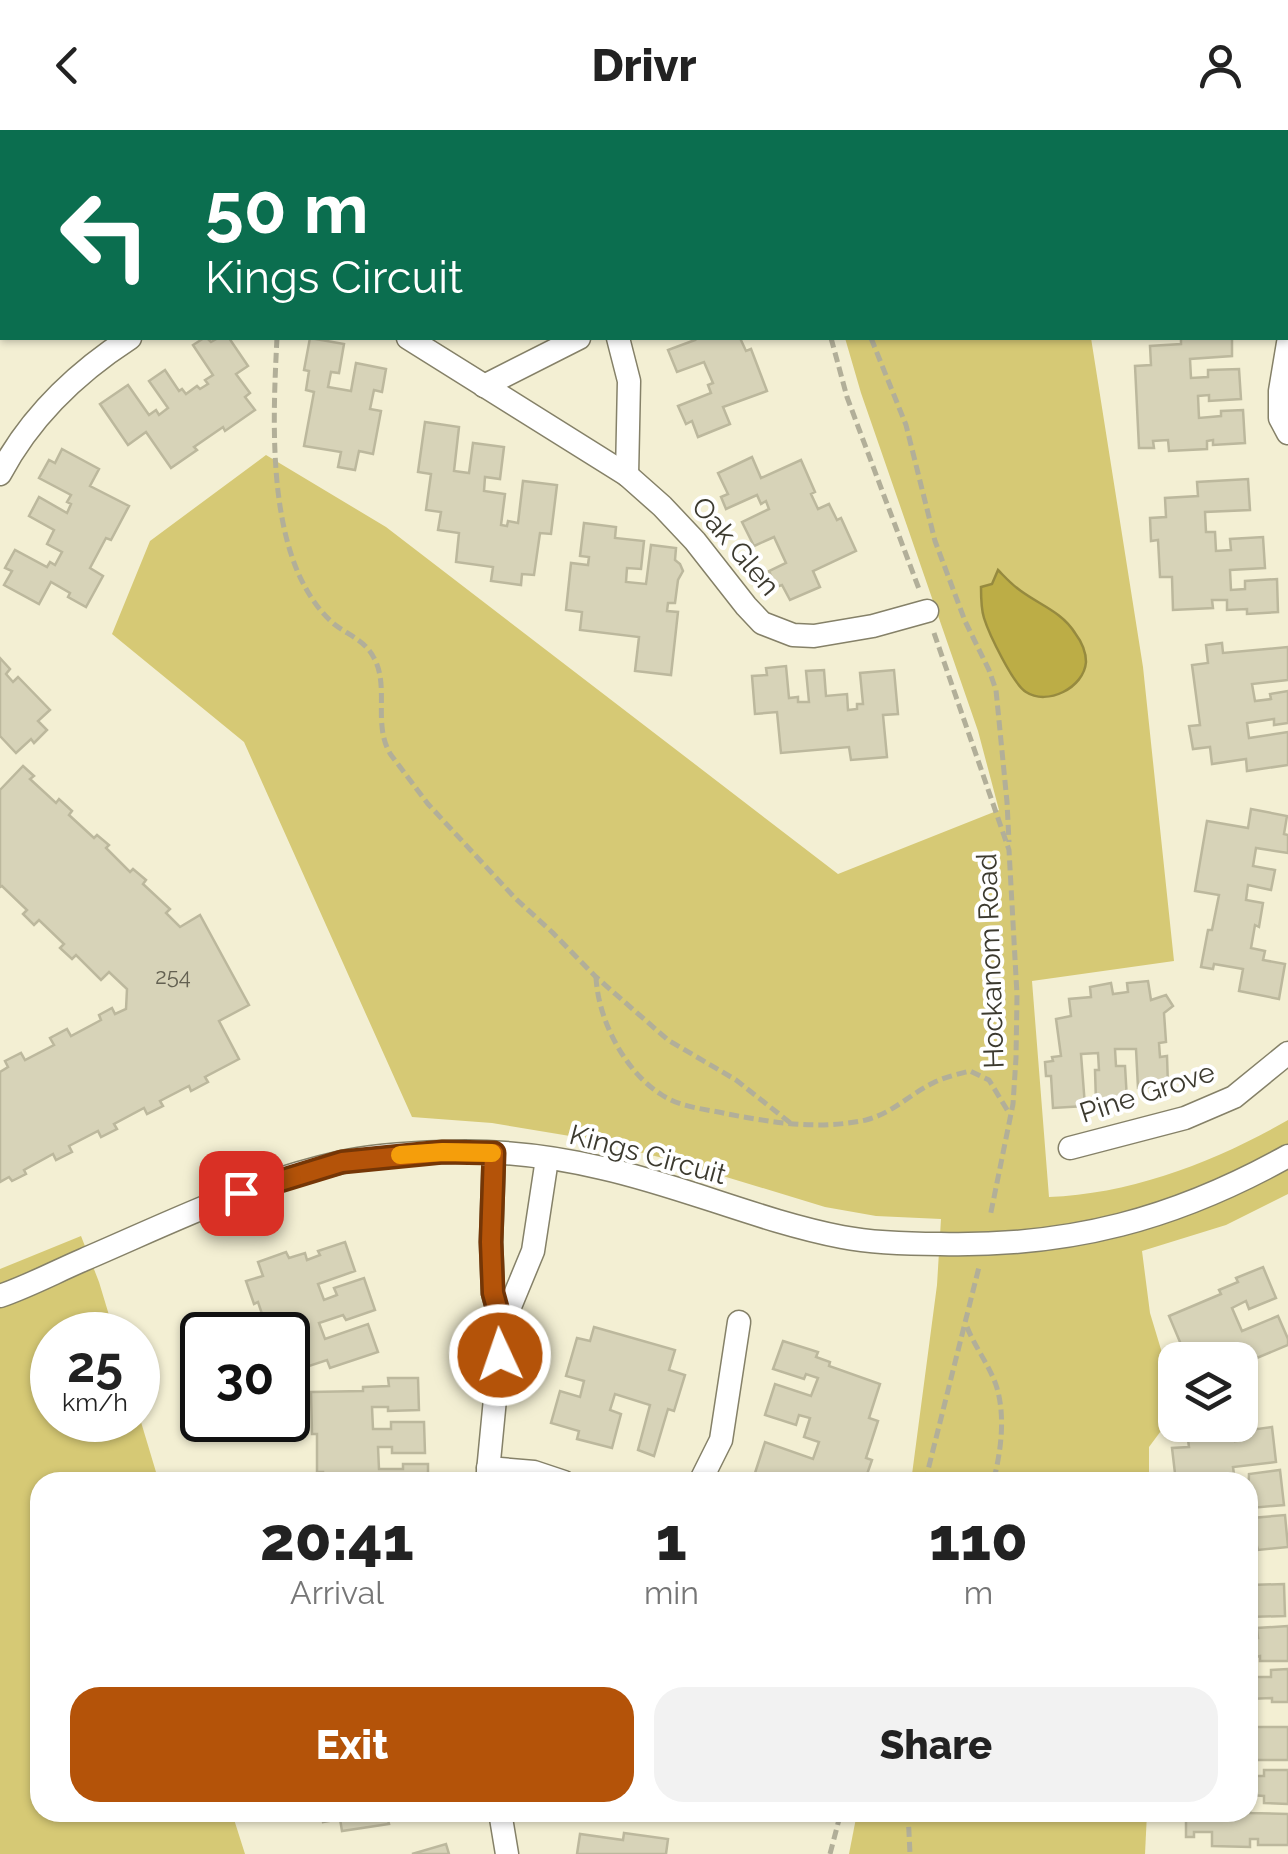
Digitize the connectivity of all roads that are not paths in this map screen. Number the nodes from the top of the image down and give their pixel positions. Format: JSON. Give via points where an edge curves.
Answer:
{"nodes":[{"id":1,"x":127,"y":340,"type":"edge"},
{"id":2,"x":411,"y":340,"type":"edge"},
{"id":3,"x":575,"y":340,"type":"edge"},
{"id":4,"x":619,"y":340,"type":"edge"},
{"id":5,"x":1288,"y":343,"type":"edge"},
{"id":6,"x":484,"y":386,"type":"junction"},
{"id":7,"x":1288,"y":433,"type":"edge"},
{"id":8,"x":0,"y":474,"type":"edge"},
{"id":9,"x":627,"y":475,"type":"junction"},
{"id":10,"x":927,"y":612,"type":"road end"},
{"id":11,"x":1288,"y":1053,"type":"edge"},
{"id":12,"x":1070,"y":1148,"type":"dead end"},
{"id":13,"x":494,"y":1153,"type":"junction"},
{"id":14,"x":1288,"y":1156,"type":"edge"},
{"id":15,"x":547,"y":1158,"type":"junction"},
{"id":16,"x":0,"y":1296,"type":"edge"},
{"id":17,"x":739,"y":1322,"type":"dead end"},
{"id":18,"x":502,"y":1326,"type":"junction"},
{"id":19,"x":488,"y":1472,"type":"edge"},
{"id":20,"x":705,"y":1472,"type":"edge"},
{"id":21,"x":502,"y":1822,"type":"edge"},
{"id":22,"x":507,"y":1854,"type":"edge"}],
"edges":[{"from":1,"to":8,"type":"street","via":[[67,385]]},
{"from":2,"to":6,"type":"street","name":"Oak Glen"},
{"from":3,"to":6,"type":"street"},
{"from":4,"to":9,"type":"street","via":[[629,381]]},
{"from":5,"to":7,"type":"street","via":[[1280,418]]},
{"from":6,"to":9,"type":"street","name":"Oak Glen"},
{"from":9,"to":10,"type":"street","name":"Oak Glen","via":[[695,540],[762,623],[814,636]]},
{"from":11,"to":12,"type":"street","name":"Pine Grove","via":[[1234,1097],[1185,1118]]},
{"from":13,"to":15,"type":"street","name":"Kings Circuit"},
{"from":13,"to":16,"type":"street","name":"Kings Circuit","via":[[380,1156],[306,1172]]},
{"from":13,"to":18,"type":"street","via":[[493,1293]]},
{"from":14,"to":15,"type":"street","name":"Kings Circuit","via":[[1155,1216],[1072,1237],[984,1245],[842,1237],[601,1167]]},
{"from":15,"to":18,"type":"street","via":[[533,1251]]},
{"from":17,"to":20,"type":"street","via":[[721,1440]]},
{"from":18,"to":19,"type":"street"},
{"from":21,"to":22,"type":"street"}]}
